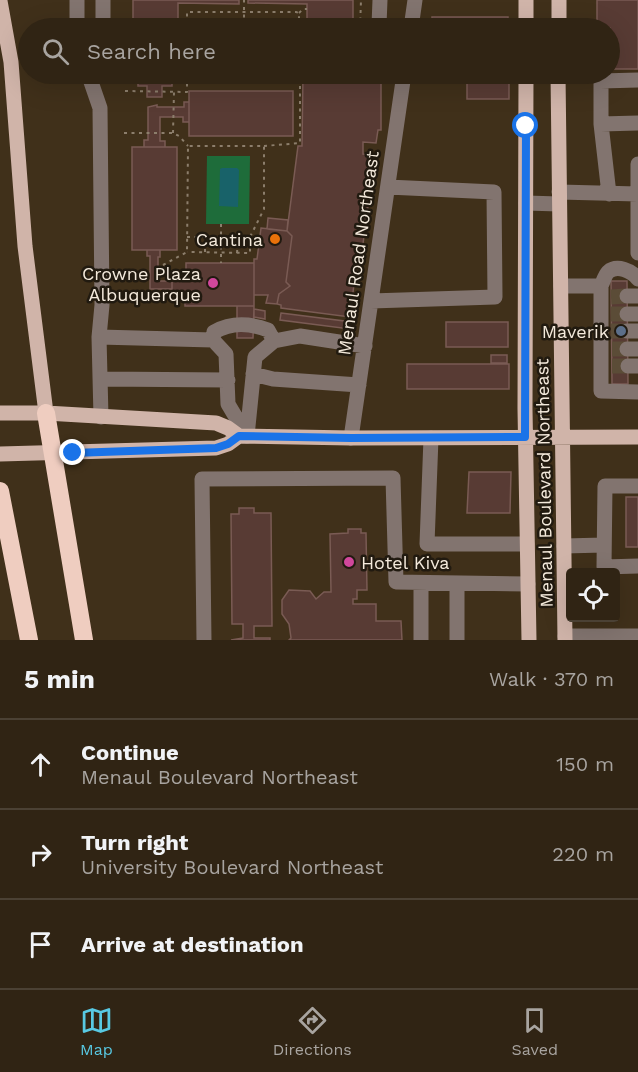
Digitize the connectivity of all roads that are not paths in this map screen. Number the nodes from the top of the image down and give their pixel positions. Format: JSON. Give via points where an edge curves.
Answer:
{"nodes":[{"id":1,"x":7,"y":0,"type":"edge"},
{"id":2,"x":77,"y":0,"type":"edge"},
{"id":3,"x":103,"y":0,"type":"edge"},
{"id":4,"x":380,"y":0,"type":"edge"},
{"id":5,"x":415,"y":0,"type":"edge"},
{"id":6,"x":526,"y":0,"type":"edge"},
{"id":7,"x":559,"y":0,"type":"edge"},
{"id":8,"x":0,"y":1,"type":"edge"},
{"id":9,"x":77,"y":18,"type":"edge"},
{"id":10,"x":103,"y":18,"type":"edge"},
{"id":11,"x":379,"y":18,"type":"edge"},
{"id":12,"x":412,"y":18,"type":"edge"},
{"id":13,"x":526,"y":18,"type":"edge"},
{"id":14,"x":559,"y":18,"type":"edge"},
{"id":15,"x":11,"y":62,"type":"junction"},
{"id":16,"x":620,"y":80,"type":"edge"},
{"id":17,"x":638,"y":80,"type":"edge"},
{"id":18,"x":93,"y":84,"type":"edge"},
{"id":19,"x":403,"y":84,"type":"edge"},
{"id":20,"x":526,"y":84,"type":"edge"},
{"id":21,"x":558,"y":84,"type":"edge"},
{"id":22,"x":601,"y":84,"type":"edge"},
{"id":23,"x":638,"y":123,"type":"edge"},
{"id":24,"x":601,"y":124,"type":"junction"},
{"id":25,"x":638,"y":164,"type":"edge"},
{"id":26,"x":388,"y":187,"type":"junction"},
{"id":27,"x":609,"y":194,"type":"junction"},
{"id":28,"x":559,"y":198,"type":"junction"},
{"id":29,"x":526,"y":203,"type":"junction"},
{"id":30,"x":637,"y":219,"type":"edge"},
{"id":31,"x":638,"y":279,"type":"edge"},
{"id":32,"x":561,"y":286,"type":"junction"},
{"id":33,"x":604,"y":293,"type":"junction"},
{"id":34,"x":371,"y":301,"type":"junction"},
{"id":35,"x":99,"y":337,"type":"junction"},
{"id":36,"x":213,"y":340,"type":"junction"},
{"id":37,"x":274,"y":341,"type":"junction"},
{"id":38,"x":365,"y":346,"type":"junction"},
{"id":39,"x":620,"y":349,"type":"edge"},
{"id":40,"x":254,"y":375,"type":"junction"},
{"id":41,"x":101,"y":379,"type":"junction"},
{"id":42,"x":228,"y":380,"type":"junction"},
{"id":43,"x":359,"y":385,"type":"junction"},
{"id":44,"x":638,"y":392,"type":"edge"},
{"id":45,"x":0,"y":413,"type":"edge"},
{"id":46,"x":46,"y":414,"type":"junction"},
{"id":47,"x":101,"y":417,"type":"junction"},
{"id":48,"x":243,"y":436,"type":"junction"},
{"id":49,"x":525,"y":437,"type":"junction"},
{"id":50,"x":564,"y":437,"type":"junction"},
{"id":51,"x":638,"y":437,"type":"edge"},
{"id":52,"x":351,"y":438,"type":"junction"},
{"id":53,"x":431,"y":438,"type":"junction"},
{"id":54,"x":0,"y":454,"type":"edge"},
{"id":55,"x":51,"y":454,"type":"junction"},
{"id":56,"x":638,"y":486,"type":"edge"},
{"id":57,"x":0,"y":491,"type":"edge"},
{"id":58,"x":528,"y":544,"type":"junction"},
{"id":59,"x":604,"y":545,"type":"junction"},
{"id":60,"x":564,"y":546,"type":"junction"},
{"id":61,"x":638,"y":566,"type":"edge"},
{"id":62,"x":421,"y":583,"type":"junction"},
{"id":63,"x":457,"y":584,"type":"junction"},
{"id":64,"x":528,"y":584,"type":"junction"},
{"id":65,"x":638,"y":636,"type":"edge"},
{"id":66,"x":565,"y":638,"type":"edge"},
{"id":67,"x":30,"y":640,"type":"edge"},
{"id":68,"x":84,"y":640,"type":"edge"},
{"id":69,"x":204,"y":640,"type":"edge"},
{"id":70,"x":421,"y":640,"type":"edge"},
{"id":71,"x":457,"y":640,"type":"edge"},
{"id":72,"x":529,"y":640,"type":"edge"}],
"edges":[{"from":1,"to":15,"type":"main road"},
{"from":2,"to":9,"type":"street"},
{"from":3,"to":10,"type":"street"},
{"from":4,"to":11,"type":"street"},
{"from":5,"to":12,"type":"street"},
{"from":6,"to":13,"type":"main road"},
{"from":7,"to":14,"type":"main road"},
{"from":8,"to":15,"type":"main road"},
{"from":15,"to":46,"type":"main road","via":[[25,246]]},
{"from":16,"to":17,"type":"street"},
{"from":18,"to":35,"type":"street","via":[[100,108]]},
{"from":19,"to":26,"type":"street","name":"Menaul Road Northeast"},
{"from":20,"to":29,"type":"main road","name":"Menaul Boulevard Northeast"},
{"from":21,"to":28,"type":"main road","name":"Menaul Boulevard Northeast"},
{"from":22,"to":24,"type":"street"},
{"from":23,"to":24,"type":"street"},
{"from":24,"to":27,"type":"street"},
{"from":25,"to":30,"type":"street"},
{"from":26,"to":34,"type":"street","name":"Menaul Road Northeast"},
{"from":26,"to":34,"type":"street","via":[[494,192],[495,297]]},
{"from":27,"to":28,"type":"street"},
{"from":27,"to":30,"type":"street"},
{"from":28,"to":29,"type":"street"},
{"from":28,"to":32,"type":"main road","name":"Menaul Boulevard Northeast"},
{"from":29,"to":49,"type":"main road","name":"Menaul Boulevard Northeast"},
{"from":31,"to":33,"type":"street","via":[[630,271],[611,270]]},
{"from":32,"to":33,"type":"street"},
{"from":32,"to":50,"type":"main road","name":"Menaul Boulevard Northeast"},
{"from":33,"to":39,"type":"street","via":[[606,331]]},
{"from":34,"to":38,"type":"street","name":"Menaul Road Northeast"},
{"from":35,"to":36,"type":"street"},
{"from":35,"to":41,"type":"street"},
{"from":36,"to":37,"type":"street","via":[[214,332],[237,324],[268,330]]},
{"from":36,"to":42,"type":"street","via":[[226,354]]},
{"from":37,"to":38,"type":"street","via":[[300,336]]},
{"from":37,"to":40,"type":"street","via":[[255,357]]},
{"from":38,"to":43,"type":"street","name":"Menaul Road Northeast"},
{"from":39,"to":44,"type":"street","via":[[607,367],[601,391]]},
{"from":40,"to":43,"type":"street"},
{"from":40,"to":48,"type":"street"},
{"from":41,"to":42,"type":"street"},
{"from":41,"to":47,"type":"street"},
{"from":42,"to":48,"type":"street","via":[[228,404]]},
{"from":43,"to":52,"type":"street","name":"Menaul Road Northeast"},
{"from":45,"to":46,"type":"main road"},
{"from":46,"to":47,"type":"main road"},
{"from":46,"to":55,"type":"highway"},
{"from":47,"to":48,"type":"main road","via":[[216,423]]},
{"from":48,"to":52,"type":"main road"},
{"from":48,"to":55,"type":"main road","via":[[216,448]]},
{"from":49,"to":50,"type":"main road"},
{"from":49,"to":53,"type":"main road"},
{"from":49,"to":58,"type":"main road","name":"Menaul Boulevard Northeast"},
{"from":50,"to":51,"type":"main road"},
{"from":50,"to":60,"type":"main road","name":"Menaul Boulevard Northeast"},
{"from":52,"to":53,"type":"main road"},
{"from":53,"to":58,"type":"street","via":[[427,544]]},
{"from":54,"to":55,"type":"main road"},
{"from":55,"to":68,"type":"highway"},
{"from":56,"to":59,"type":"street","via":[[605,486]]},
{"from":57,"to":67,"type":"highway"},
{"from":58,"to":64,"type":"main road","name":"Menaul Boulevard Northeast"},
{"from":59,"to":60,"type":"street"},
{"from":59,"to":61,"type":"street","via":[[604,567]]},
{"from":60,"to":66,"type":"main road","name":"Menaul Boulevard Northeast"},
{"from":62,"to":63,"type":"street"},
{"from":62,"to":69,"type":"street","via":[[396,582],[393,478],[202,479]]},
{"from":62,"to":70,"type":"street"},
{"from":63,"to":64,"type":"street"},
{"from":63,"to":71,"type":"street"},
{"from":64,"to":72,"type":"main road","name":"Menaul Boulevard Northeast"},
{"from":65,"to":66,"type":"street"}]}
